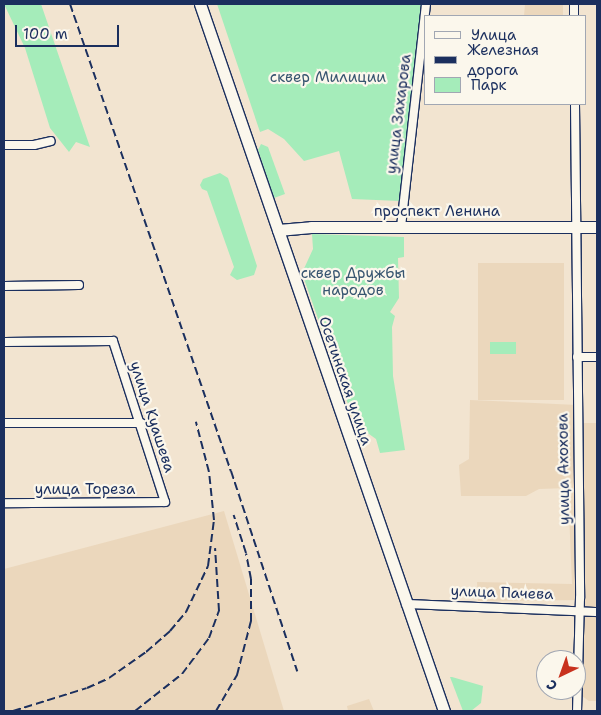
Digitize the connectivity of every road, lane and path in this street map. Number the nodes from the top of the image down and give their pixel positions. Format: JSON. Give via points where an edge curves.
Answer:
{"nodes":[{"id":1,"x":200,"y":4,"type":"edge"},
{"id":2,"x":424,"y":22,"type":"edge"},
{"id":3,"x":575,"y":105,"type":"edge"},
{"id":4,"x":51,"y":141,"type":"dead end"},
{"id":5,"x":4,"y":145,"type":"edge"},
{"id":6,"x":401,"y":227,"type":"junction"},
{"id":7,"x":576,"y":227,"type":"junction"},
{"id":8,"x":597,"y":227,"type":"edge"},
{"id":9,"x":278,"y":230,"type":"junction"},
{"id":10,"x":79,"y":285,"type":"dead end"},
{"id":11,"x":4,"y":286,"type":"edge"},
{"id":12,"x":4,"y":342,"type":"edge"},
{"id":13,"x":577,"y":357,"type":"junction"},
{"id":14,"x":597,"y":357,"type":"edge"},
{"id":15,"x":4,"y":423,"type":"edge"},
{"id":16,"x":141,"y":423,"type":"junction"},
{"id":17,"x":165,"y":502,"type":"joint"},
{"id":18,"x":4,"y":503,"type":"edge"},
{"id":19,"x":406,"y":604,"type":"junction"},
{"id":20,"x":579,"y":611,"type":"junction"},
{"id":21,"x":597,"y":612,"type":"edge"},
{"id":22,"x":444,"y":711,"type":"edge"},
{"id":23,"x":578,"y":711,"type":"edge"}],
"edges":[{"from":1,"to":9,"type":"main road","name":"Осетинская улица"},
{"from":2,"to":6,"type":"street","name":"улица Захарова"},
{"from":3,"to":7,"type":"street","name":"улица Ахохова"},
{"from":4,"to":5,"type":"street","via":[[34,145]]},
{"from":6,"to":7,"type":"main road","name":"проспект Ленина"},
{"from":6,"to":9,"type":"main road","name":"проспект Ленина"},
{"from":7,"to":8,"type":"main road","name":"проспект Ленина"},
{"from":7,"to":13,"type":"street","name":"улица Ахохова"},
{"from":9,"to":19,"type":"main road","name":"Осетинская улица"},
{"from":10,"to":11,"type":"street"},
{"from":12,"to":16,"type":"street","name":"улица Куашева","via":[[113,341]]},
{"from":13,"to":14,"type":"street"},
{"from":13,"to":20,"type":"street","name":"улица Ахохова"},
{"from":15,"to":16,"type":"street"},
{"from":16,"to":17,"type":"street","name":"улица Куашева"},
{"from":17,"to":18,"type":"street","name":"улица Тореза"},
{"from":19,"to":20,"type":"street","name":"улица Пачева"},
{"from":19,"to":22,"type":"main road","name":"Осетинская улица"},
{"from":20,"to":21,"type":"street","name":"улица Пачева"},
{"from":20,"to":23,"type":"street","name":"улица Ахохова"}]}
